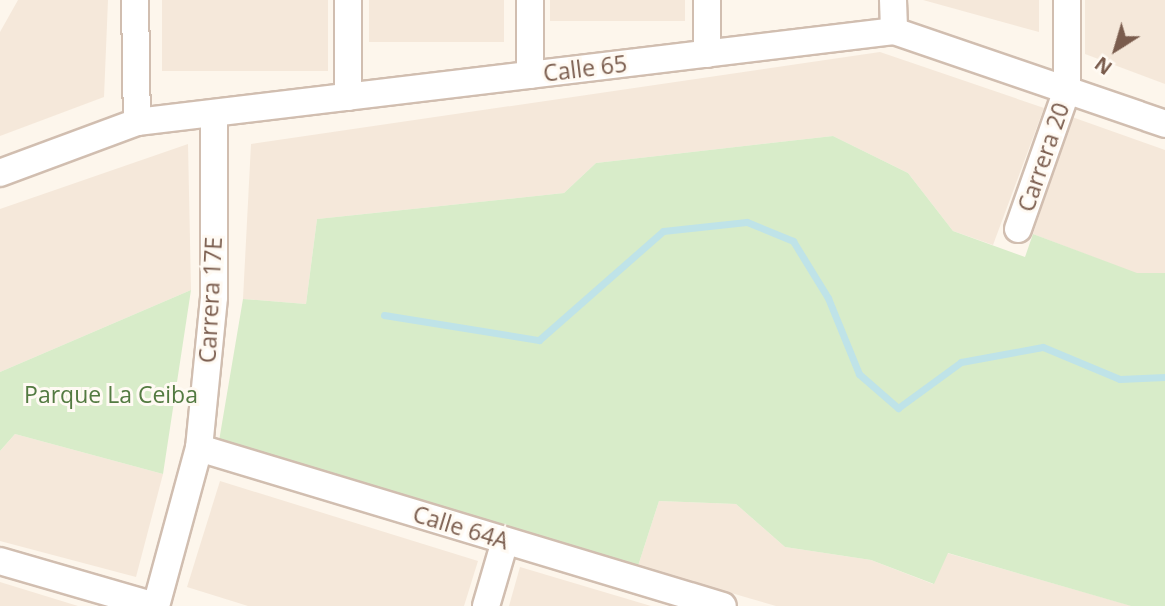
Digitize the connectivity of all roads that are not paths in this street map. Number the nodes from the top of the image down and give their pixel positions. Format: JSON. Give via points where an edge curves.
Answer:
{"nodes":[{"id":1,"x":135,"y":0,"type":"edge"},
{"id":2,"x":348,"y":0,"type":"edge"},
{"id":3,"x":530,"y":0,"type":"edge"},
{"id":4,"x":707,"y":0,"type":"edge"},
{"id":5,"x":894,"y":0,"type":"edge"},
{"id":6,"x":1067,"y":0,"type":"edge"},
{"id":7,"x":894,"y":31,"type":"junction"},
{"id":8,"x":707,"y":54,"type":"junction"},
{"id":9,"x":530,"y":75,"type":"junction"},
{"id":10,"x":1067,"y":90,"type":"junction"},
{"id":11,"x":348,"y":97,"type":"junction"},
{"id":12,"x":214,"y":114,"type":"junction"},
{"id":13,"x":137,"y":122,"type":"junction"},
{"id":14,"x":1165,"y":124,"type":"edge"},
{"id":15,"x":0,"y":173,"type":"edge"},
{"id":16,"x":1018,"y":229,"type":"dead end"},
{"id":17,"x":199,"y":449,"type":"junction"},
{"id":18,"x":505,"y":541,"type":"junction"},
{"id":19,"x":0,"y":561,"type":"edge"},
{"id":20,"x":155,"y":606,"type":"edge"},
{"id":21,"x":486,"y":606,"type":"edge"},
{"id":22,"x":723,"y":606,"type":"edge"}],
"edges":[{"from":1,"to":13,"type":"street"},
{"from":2,"to":11,"type":"street"},
{"from":3,"to":9,"type":"street"},
{"from":4,"to":8,"type":"street"},
{"from":5,"to":7,"type":"street"},
{"from":6,"to":10,"type":"street","name":"Carrera 20"},
{"from":7,"to":8,"type":"street","name":"Calle 65"},
{"from":7,"to":10,"type":"street","name":"Calle 65"},
{"from":8,"to":9,"type":"street","name":"Calle 65"},
{"from":9,"to":11,"type":"street","name":"Calle 65"},
{"from":10,"to":14,"type":"street","name":"Calle 65"},
{"from":10,"to":16,"type":"street","name":"Carrera 20"},
{"from":11,"to":12,"type":"street","name":"Calle 65"},
{"from":12,"to":13,"type":"street","name":"Calle 65"},
{"from":12,"to":17,"type":"street","name":"Carrera 17E","via":[[214,297]]},
{"from":13,"to":15,"type":"street","name":"Calle 65"},
{"from":17,"to":18,"type":"street","name":"Calle 64A"},
{"from":17,"to":20,"type":"street","name":"Carrera 17E"},
{"from":18,"to":21,"type":"street"},
{"from":18,"to":22,"type":"street","name":"Calle 64A"},
{"from":19,"to":20,"type":"street"}]}
